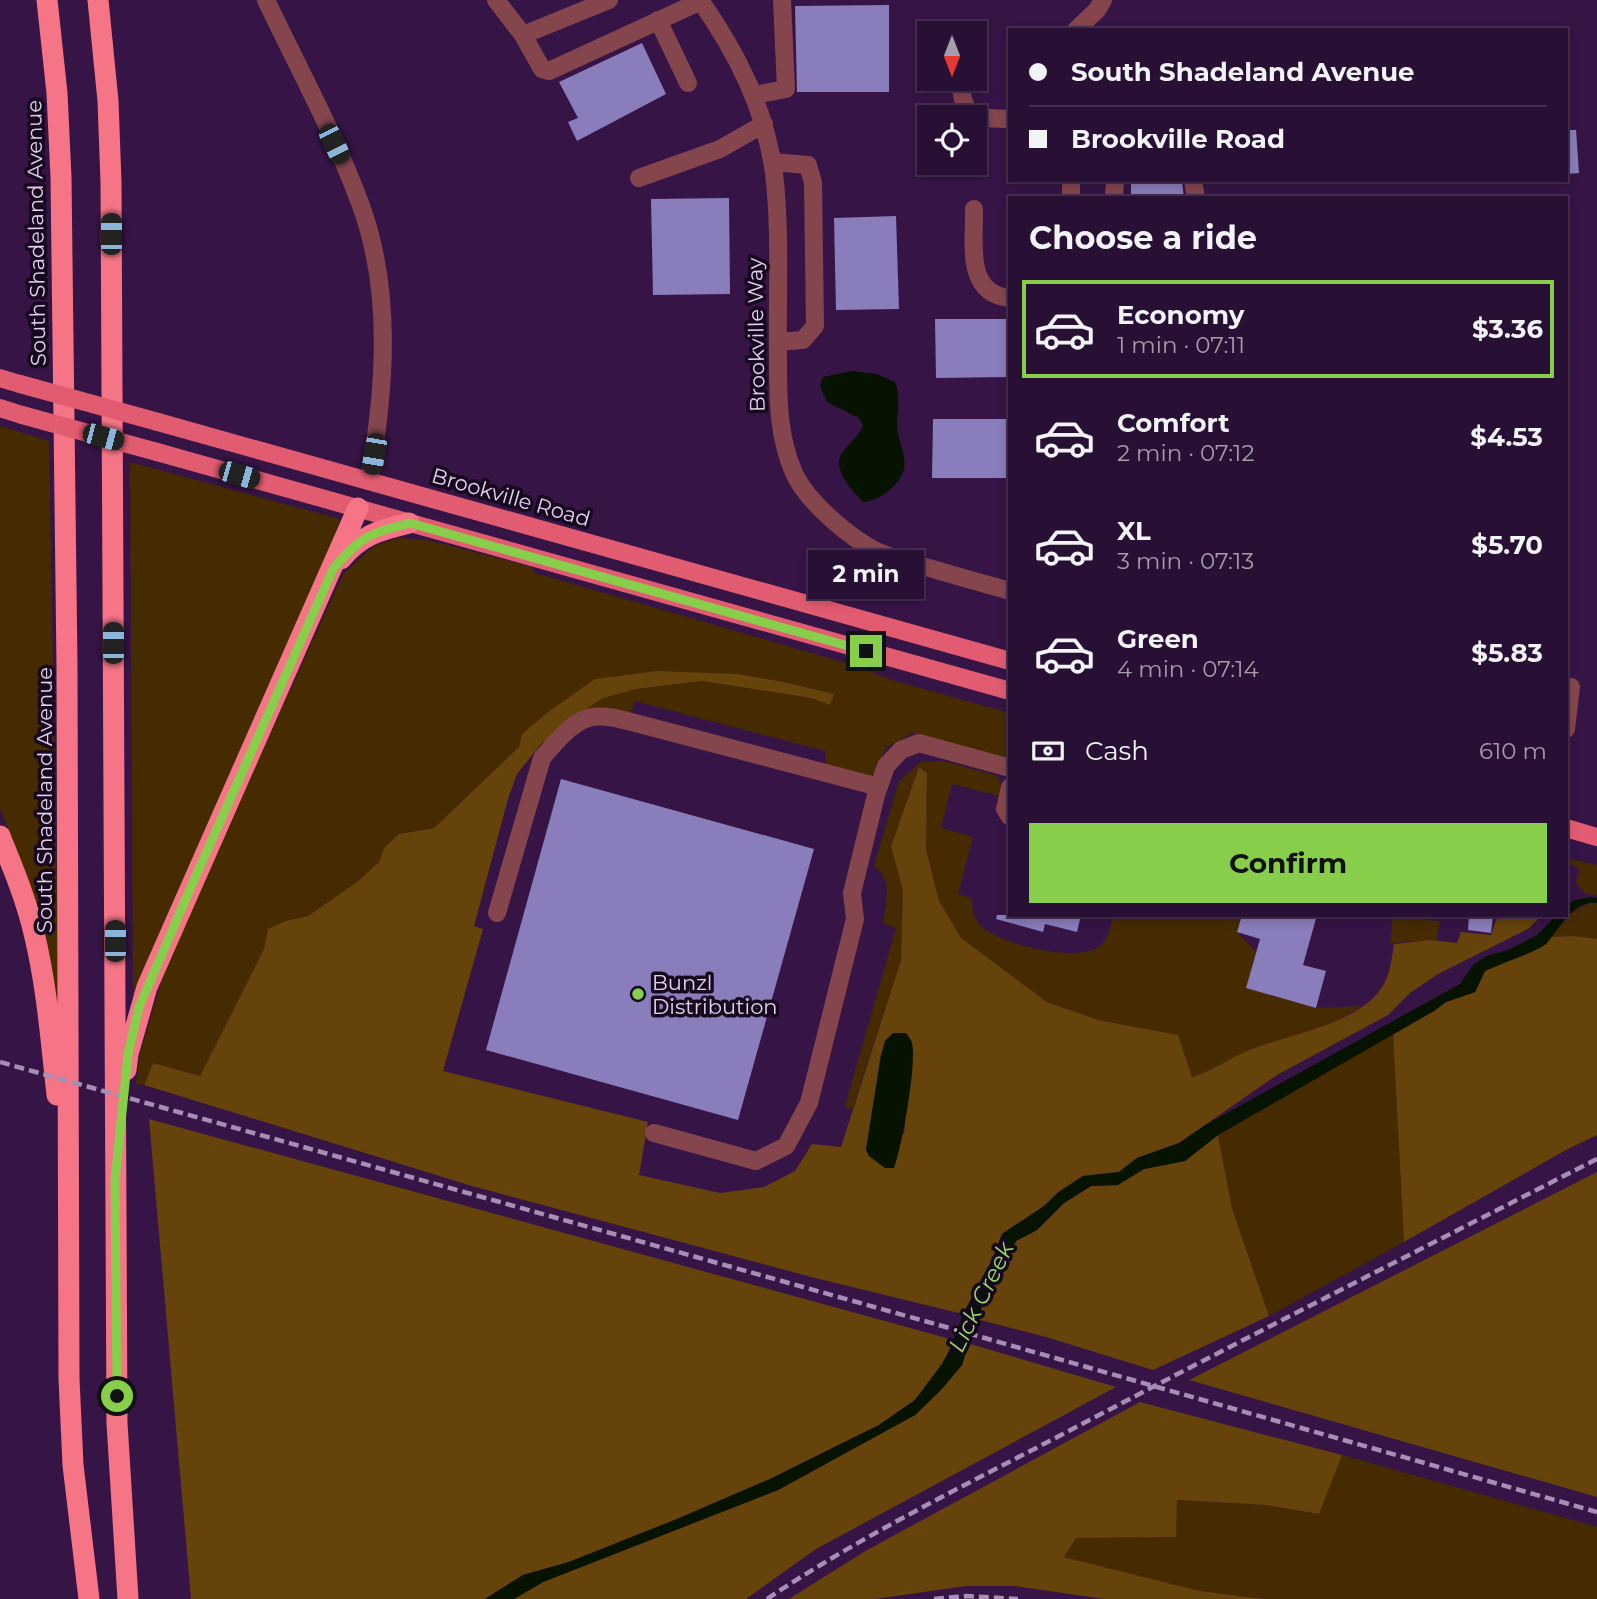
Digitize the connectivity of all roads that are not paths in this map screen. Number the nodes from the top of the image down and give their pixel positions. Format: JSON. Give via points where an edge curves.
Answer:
{"nodes":[{"id":1,"x":47,"y":0,"type":"edge"},
{"id":2,"x":98,"y":0,"type":"edge"},
{"id":3,"x":266,"y":0,"type":"edge"},
{"id":4,"x":496,"y":0,"type":"edge"},
{"id":5,"x":609,"y":0,"type":"edge"},
{"id":6,"x":782,"y":0,"type":"edge"},
{"id":7,"x":1103,"y":0,"type":"edge"},
{"id":8,"x":700,"y":1,"type":"edge"},
{"id":9,"x":658,"y":20,"type":"junction"},
{"id":10,"x":1078,"y":28,"type":"edge"},
{"id":11,"x":523,"y":35,"type":"junction"},
{"id":12,"x":688,"y":83,"type":"dead end"},
{"id":13,"x":961,"y":91,"type":"edge"},
{"id":14,"x":754,"y":95,"type":"junction"},
{"id":15,"x":1008,"y":119,"type":"edge"},
{"id":16,"x":764,"y":124,"type":"junction"},
{"id":17,"x":772,"y":162,"type":"junction"},
{"id":18,"x":639,"y":178,"type":"dead end"},
{"id":19,"x":974,"y":209,"type":"dead end"},
{"id":20,"x":1008,"y":298,"type":"edge"},
{"id":21,"x":778,"y":342,"type":"junction"},
{"id":22,"x":0,"y":378,"type":"edge"},
{"id":23,"x":0,"y":408,"type":"edge"},
{"id":24,"x":369,"y":481,"type":"junction"},
{"id":25,"x":358,"y":509,"type":"junction"},
{"id":26,"x":410,"y":523,"type":"junction"},
{"id":27,"x":333,"y":569,"type":"junction"},
{"id":28,"x":1008,"y":590,"type":"edge"},
{"id":29,"x":1008,"y":660,"type":"edge"},
{"id":30,"x":1571,"y":687,"type":"dead end"},
{"id":31,"x":1008,"y":690,"type":"edge"},
{"id":32,"x":1568,"y":712,"type":"edge"},
{"id":33,"x":1008,"y":767,"type":"edge"},
{"id":34,"x":879,"y":787,"type":"junction"},
{"id":35,"x":1568,"y":829,"type":"edge"},
{"id":36,"x":0,"y":835,"type":"edge"},
{"id":37,"x":1597,"y":837,"type":"edge"},
{"id":38,"x":496,"y":913,"type":"dead end"},
{"id":39,"x":654,"y":1133,"type":"dead end"},
{"id":40,"x":115,"y":1180,"type":"junction"},
{"id":41,"x":68,"y":1198,"type":"junction"},
{"id":42,"x":89,"y":1599,"type":"edge"},
{"id":43,"x":128,"y":1599,"type":"edge"}],
"edges":[{"from":1,"to":41,"type":"highway","name":"South Shadeland Avenue","via":[[61,177]]},
{"from":2,"to":40,"type":"highway","via":[[111,182]]},
{"from":3,"to":24,"type":"street","via":[[351,181],[373,251],[381,299],[382,355]]},
{"from":4,"to":11,"type":"street"},
{"from":5,"to":11,"type":"street"},
{"from":6,"to":14,"type":"street","via":[[786,89]]},
{"from":7,"to":10,"type":"street"},
{"from":8,"to":9,"type":"street"},
{"from":8,"to":14,"type":"street","name":"Brookville Way","via":[[725,37]]},
{"from":9,"to":11,"type":"street","via":[[548,71],[542,69]]},
{"from":9,"to":12,"type":"street"},
{"from":13,"to":15,"type":"street","via":[[971,115]]},
{"from":14,"to":16,"type":"street","name":"Brookville Way"},
{"from":16,"to":17,"type":"street","name":"Brookville Way"},
{"from":16,"to":18,"type":"street","via":[[720,149]]},
{"from":17,"to":21,"type":"street","name":"Brookville Way"},
{"from":17,"to":21,"type":"street","via":[[808,165],[813,183],[815,326],[803,340]]},
{"from":19,"to":20,"type":"street","via":[[976,276],[990,292]]},
{"from":21,"to":28,"type":"street","name":"Brookville Way","via":[[783,438],[795,474],[813,500],[878,552]]},
{"from":22,"to":24,"type":"main road","name":"Brookville Road","bridge":true},
{"from":23,"to":25,"type":"main road","bridge":true},
{"from":24,"to":25,"type":"main road"},
{"from":24,"to":29,"type":"main road","name":"Brookville Road"},
{"from":25,"to":26,"type":"main road"},
{"from":25,"to":27,"type":"highway"},
{"from":26,"to":27,"type":"highway","via":[[364,538]]},
{"from":26,"to":31,"type":"main road"},
{"from":27,"to":40,"type":"highway","via":[[147,987],[128,1054]]},
{"from":30,"to":32,"type":"street"},
{"from":33,"to":34,"type":"street","via":[[919,743],[901,750],[886,766]]},
{"from":34,"to":38,"type":"street","via":[[643,725],[588,718],[559,738],[542,758]]},
{"from":34,"to":39,"type":"street","via":[[852,893],[855,919],[809,1103],[786,1146],[756,1161]]},
{"from":35,"to":37,"type":"main road"},
{"from":36,"to":41,"type":"highway","via":[[24,894],[42,969]]},
{"from":40,"to":43,"type":"highway","via":[[117,1423]]},
{"from":41,"to":42,"type":"highway","name":"South Shadeland Avenue","via":[[73,1465]]}]}
